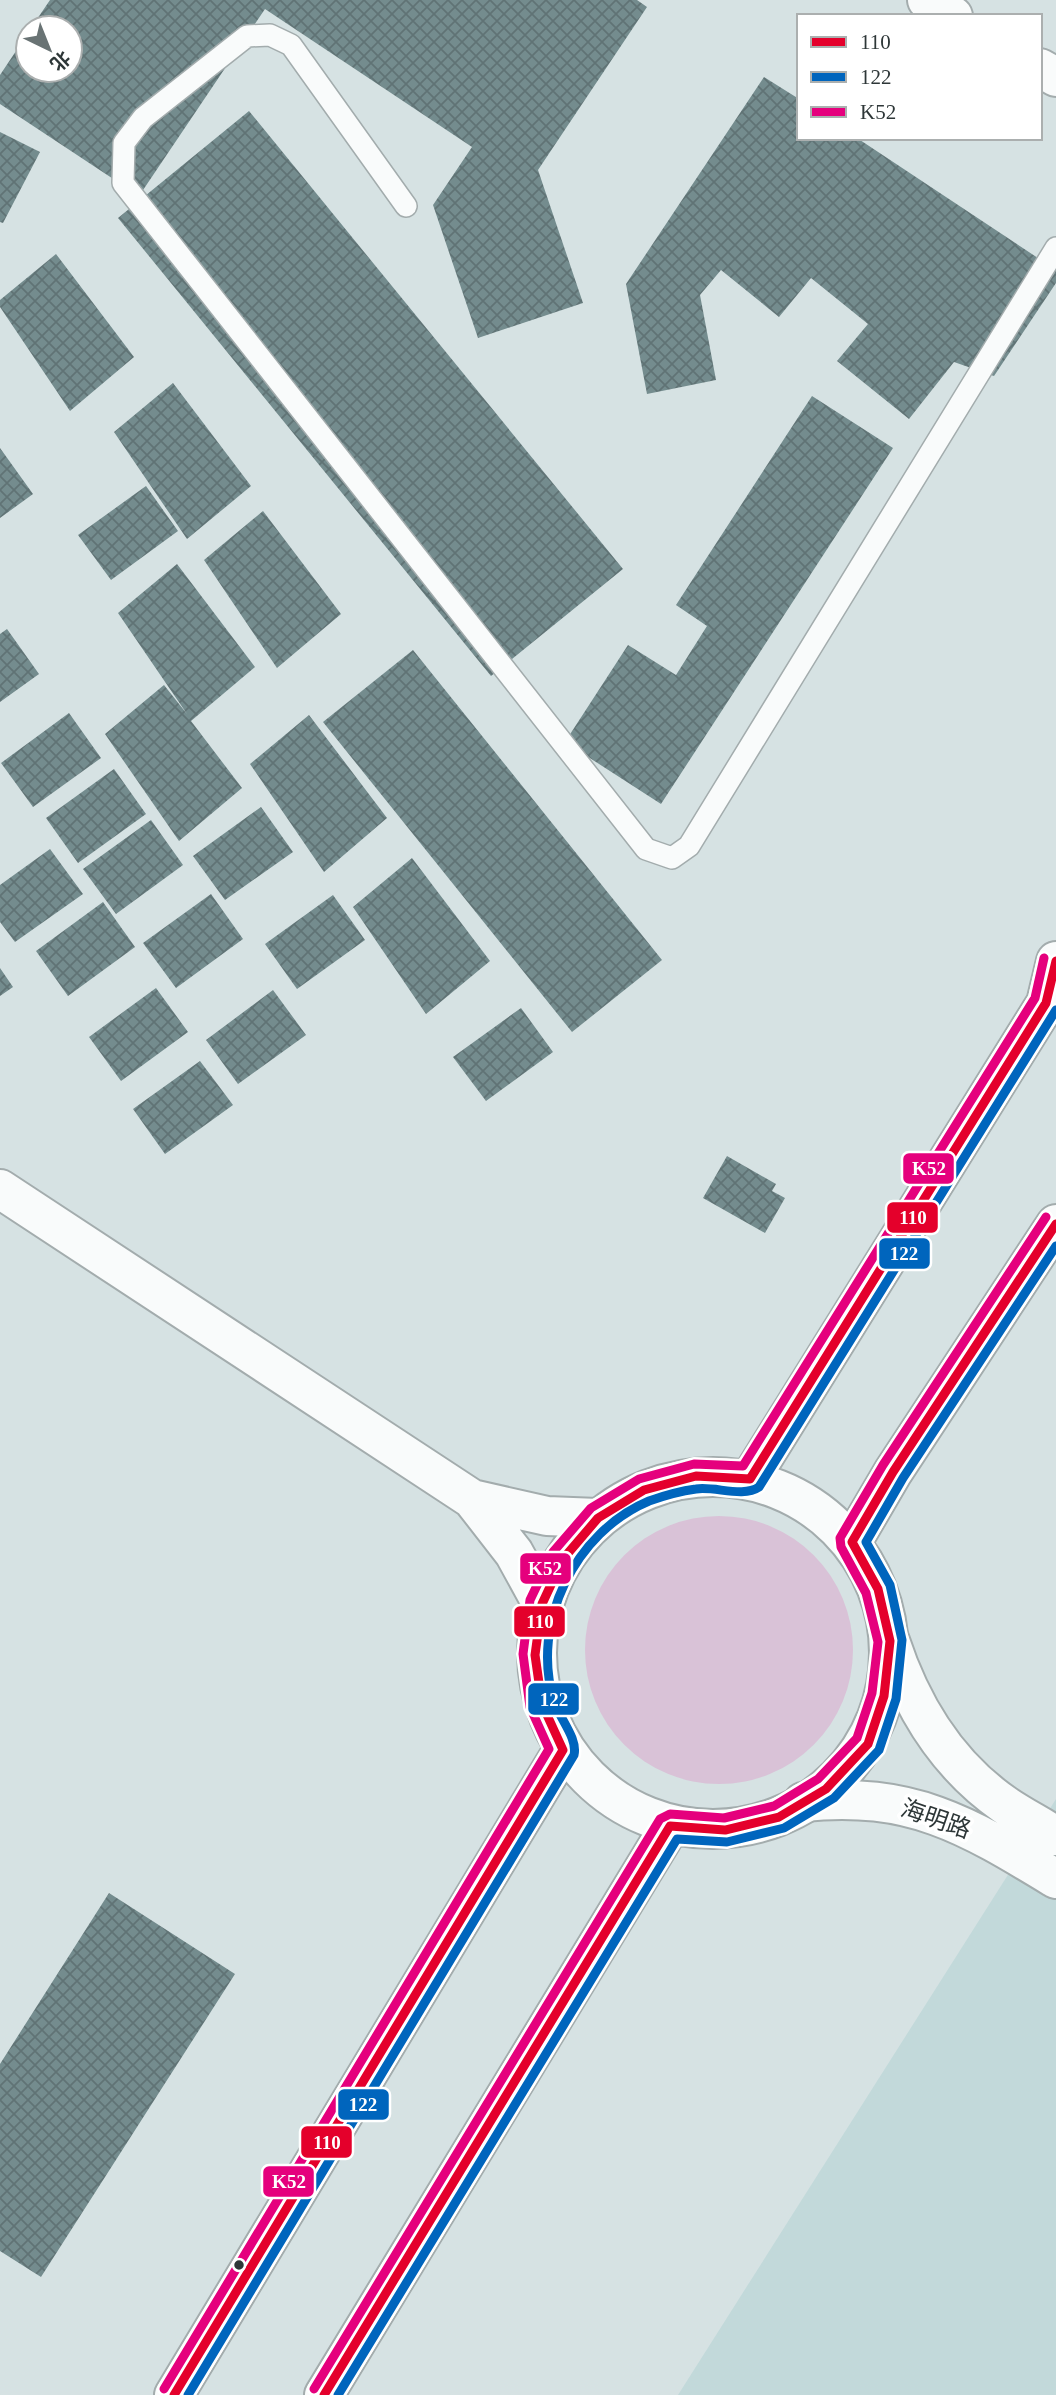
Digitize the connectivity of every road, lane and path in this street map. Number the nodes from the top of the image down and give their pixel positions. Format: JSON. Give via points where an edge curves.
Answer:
{"nodes":[{"id":1,"x":927,"y":0,"type":"edge"},
{"id":2,"x":950,"y":14,"type":"edge"},
{"id":3,"x":406,"y":206,"type":"dead end"},
{"id":4,"x":1056,"y":248,"type":"edge"},
{"id":5,"x":1056,"y":961,"type":"edge"},
{"id":6,"x":1051,"y":998,"type":"edge"},
{"id":7,"x":0,"y":1189,"type":"edge"},
{"id":8,"x":1056,"y":1224,"type":"edge"},
{"id":9,"x":750,"y":1479,"type":"junction"},
{"id":10,"x":472,"y":1499,"type":"junction"},
{"id":11,"x":598,"y":1518,"type":"junction"},
{"id":12,"x":852,"y":1542,"type":"junction"},
{"id":13,"x":542,"y":1604,"type":"junction"},
{"id":14,"x":890,"y":1641,"type":"junction"},
{"id":15,"x":563,"y":1750,"type":"junction"},
{"id":16,"x":803,"y":1802,"type":"junction"},
{"id":17,"x":670,"y":1826,"type":"junction"},
{"id":18,"x":1056,"y":1836,"type":"edge"},
{"id":19,"x":1056,"y":1879,"type":"edge"},
{"id":20,"x":174,"y":2395,"type":"edge"},
{"id":21,"x":324,"y":2395,"type":"edge"}],
"edges":[{"from":1,"to":2,"type":"main road"},
{"from":3,"to":4,"type":"lane","via":[[290,45],[270,35],[247,36],[143,118],[124,143],[123,183],[646,849],[672,859],[689,846]]},
{"from":5,"to":6,"type":"main road"},
{"from":6,"to":9,"type":"main road"},
{"from":7,"to":10,"type":"main road"},
{"from":8,"to":12,"type":"main road"},
{"from":9,"to":11,"type":"main road","via":[[696,1476],[644,1490]]},
{"from":9,"to":12,"type":"main road","via":[[806,1502]]},
{"from":10,"to":11,"type":"main road","via":[[547,1516]]},
{"from":10,"to":13,"type":"main road","via":[[514,1553]]},
{"from":11,"to":13,"type":"main road","via":[[563,1559]]},
{"from":12,"to":14,"type":"main road","via":[[878,1590]]},
{"from":13,"to":15,"type":"main road","via":[[535,1655],[542,1704]]},
{"from":14,"to":16,"type":"main road","via":[[884,1696],[868,1744],[826,1789]]},
{"from":14,"to":18,"type":"main road","name":"海明路","via":[[914,1702],[952,1758],[1006,1805]]},
{"from":15,"to":17,"type":"main road","via":[[592,1784],[628,1809]]},
{"from":15,"to":20,"type":"main road"},
{"from":16,"to":17,"type":"main road","via":[[779,1817],[725,1830]]},
{"from":16,"to":19,"type":"main road","name":"海明路","via":[[863,1800],[925,1811],[988,1838]]},
{"from":17,"to":21,"type":"main road"}]}
